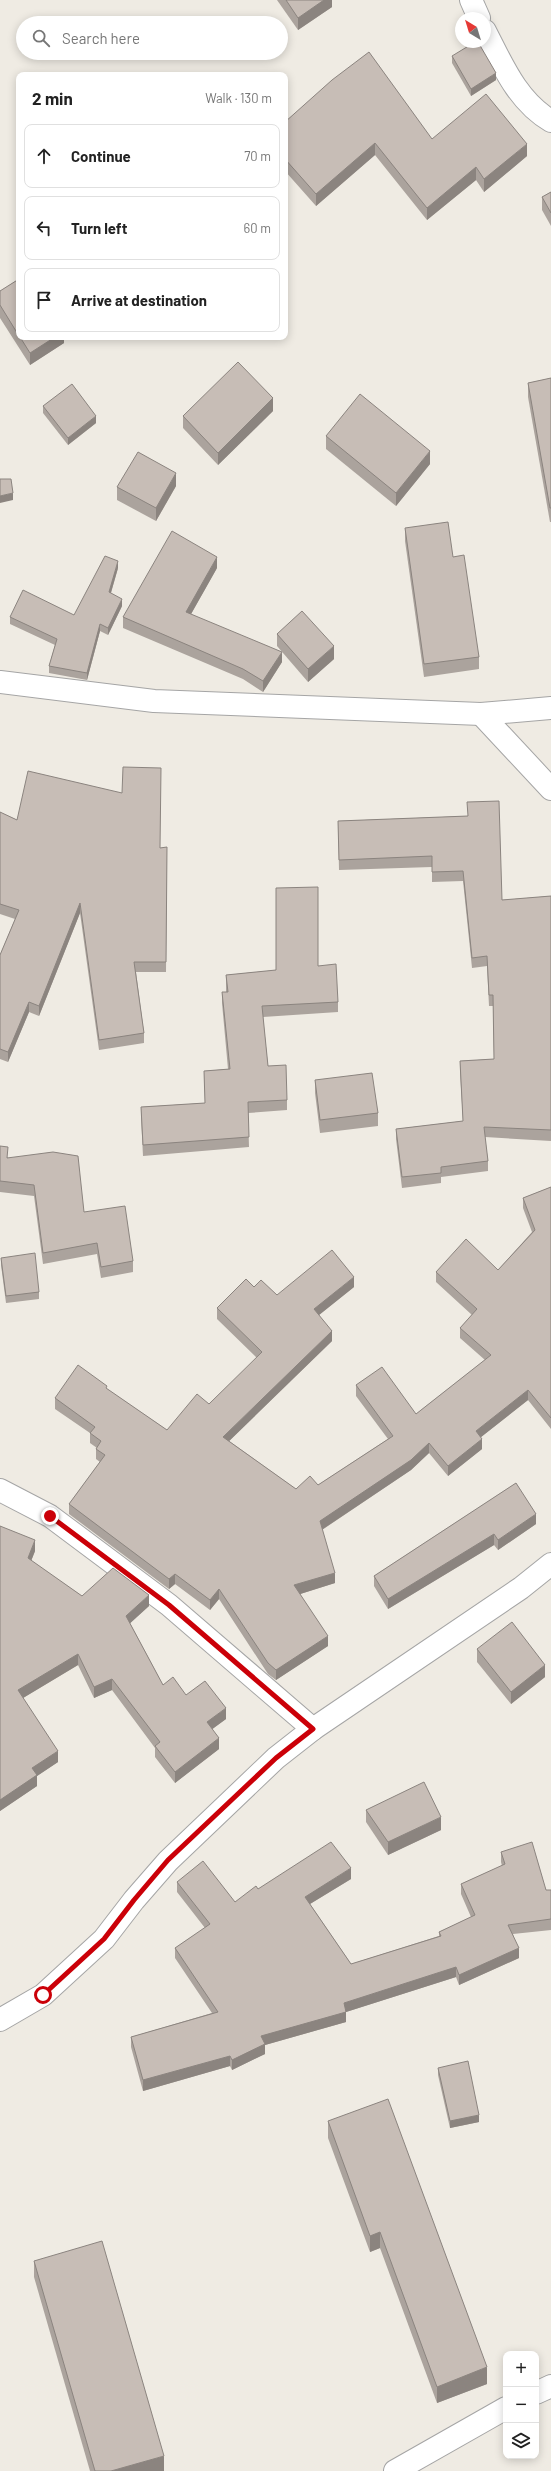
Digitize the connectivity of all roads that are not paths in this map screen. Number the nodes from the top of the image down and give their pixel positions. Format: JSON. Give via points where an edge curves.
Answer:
{"nodes":[{"id":1,"x":471,"y":0,"type":"edge"},
{"id":2,"x":476,"y":12,"type":"edge"},
{"id":3,"x":491,"y":43,"type":"edge"},
{"id":4,"x":551,"y":121,"type":"edge"},
{"id":5,"x":0,"y":682,"type":"edge"},
{"id":6,"x":551,"y":708,"type":"edge"},
{"id":7,"x":481,"y":714,"type":"junction"},
{"id":8,"x":551,"y":789,"type":"edge"},
{"id":9,"x":0,"y":1490,"type":"edge"},
{"id":10,"x":551,"y":1564,"type":"edge"},
{"id":11,"x":313,"y":1729,"type":"junction"},
{"id":12,"x":0,"y":2020,"type":"edge"},
{"id":13,"x":551,"y":2386,"type":"edge"},
{"id":14,"x":539,"y":2392,"type":"edge"},
{"id":15,"x":503,"y":2410,"type":"edge"},
{"id":16,"x":395,"y":2471,"type":"edge"}],
"edges":[{"from":1,"to":2,"type":"street"},
{"from":3,"to":4,"type":"street","via":[[522,97]]},
{"from":5,"to":7,"type":"street","via":[[154,701]]},
{"from":6,"to":7,"type":"street"},
{"from":7,"to":8,"type":"street"},
{"from":9,"to":11,"type":"street","via":[[50,1516],[169,1605]]},
{"from":10,"to":11,"type":"street","via":[[521,1588]]},
{"from":11,"to":12,"type":"street","via":[[276,1758],[168,1860],[104,1939],[43,1995]]},
{"from":13,"to":14,"type":"street"},
{"from":15,"to":16,"type":"street"}]}
